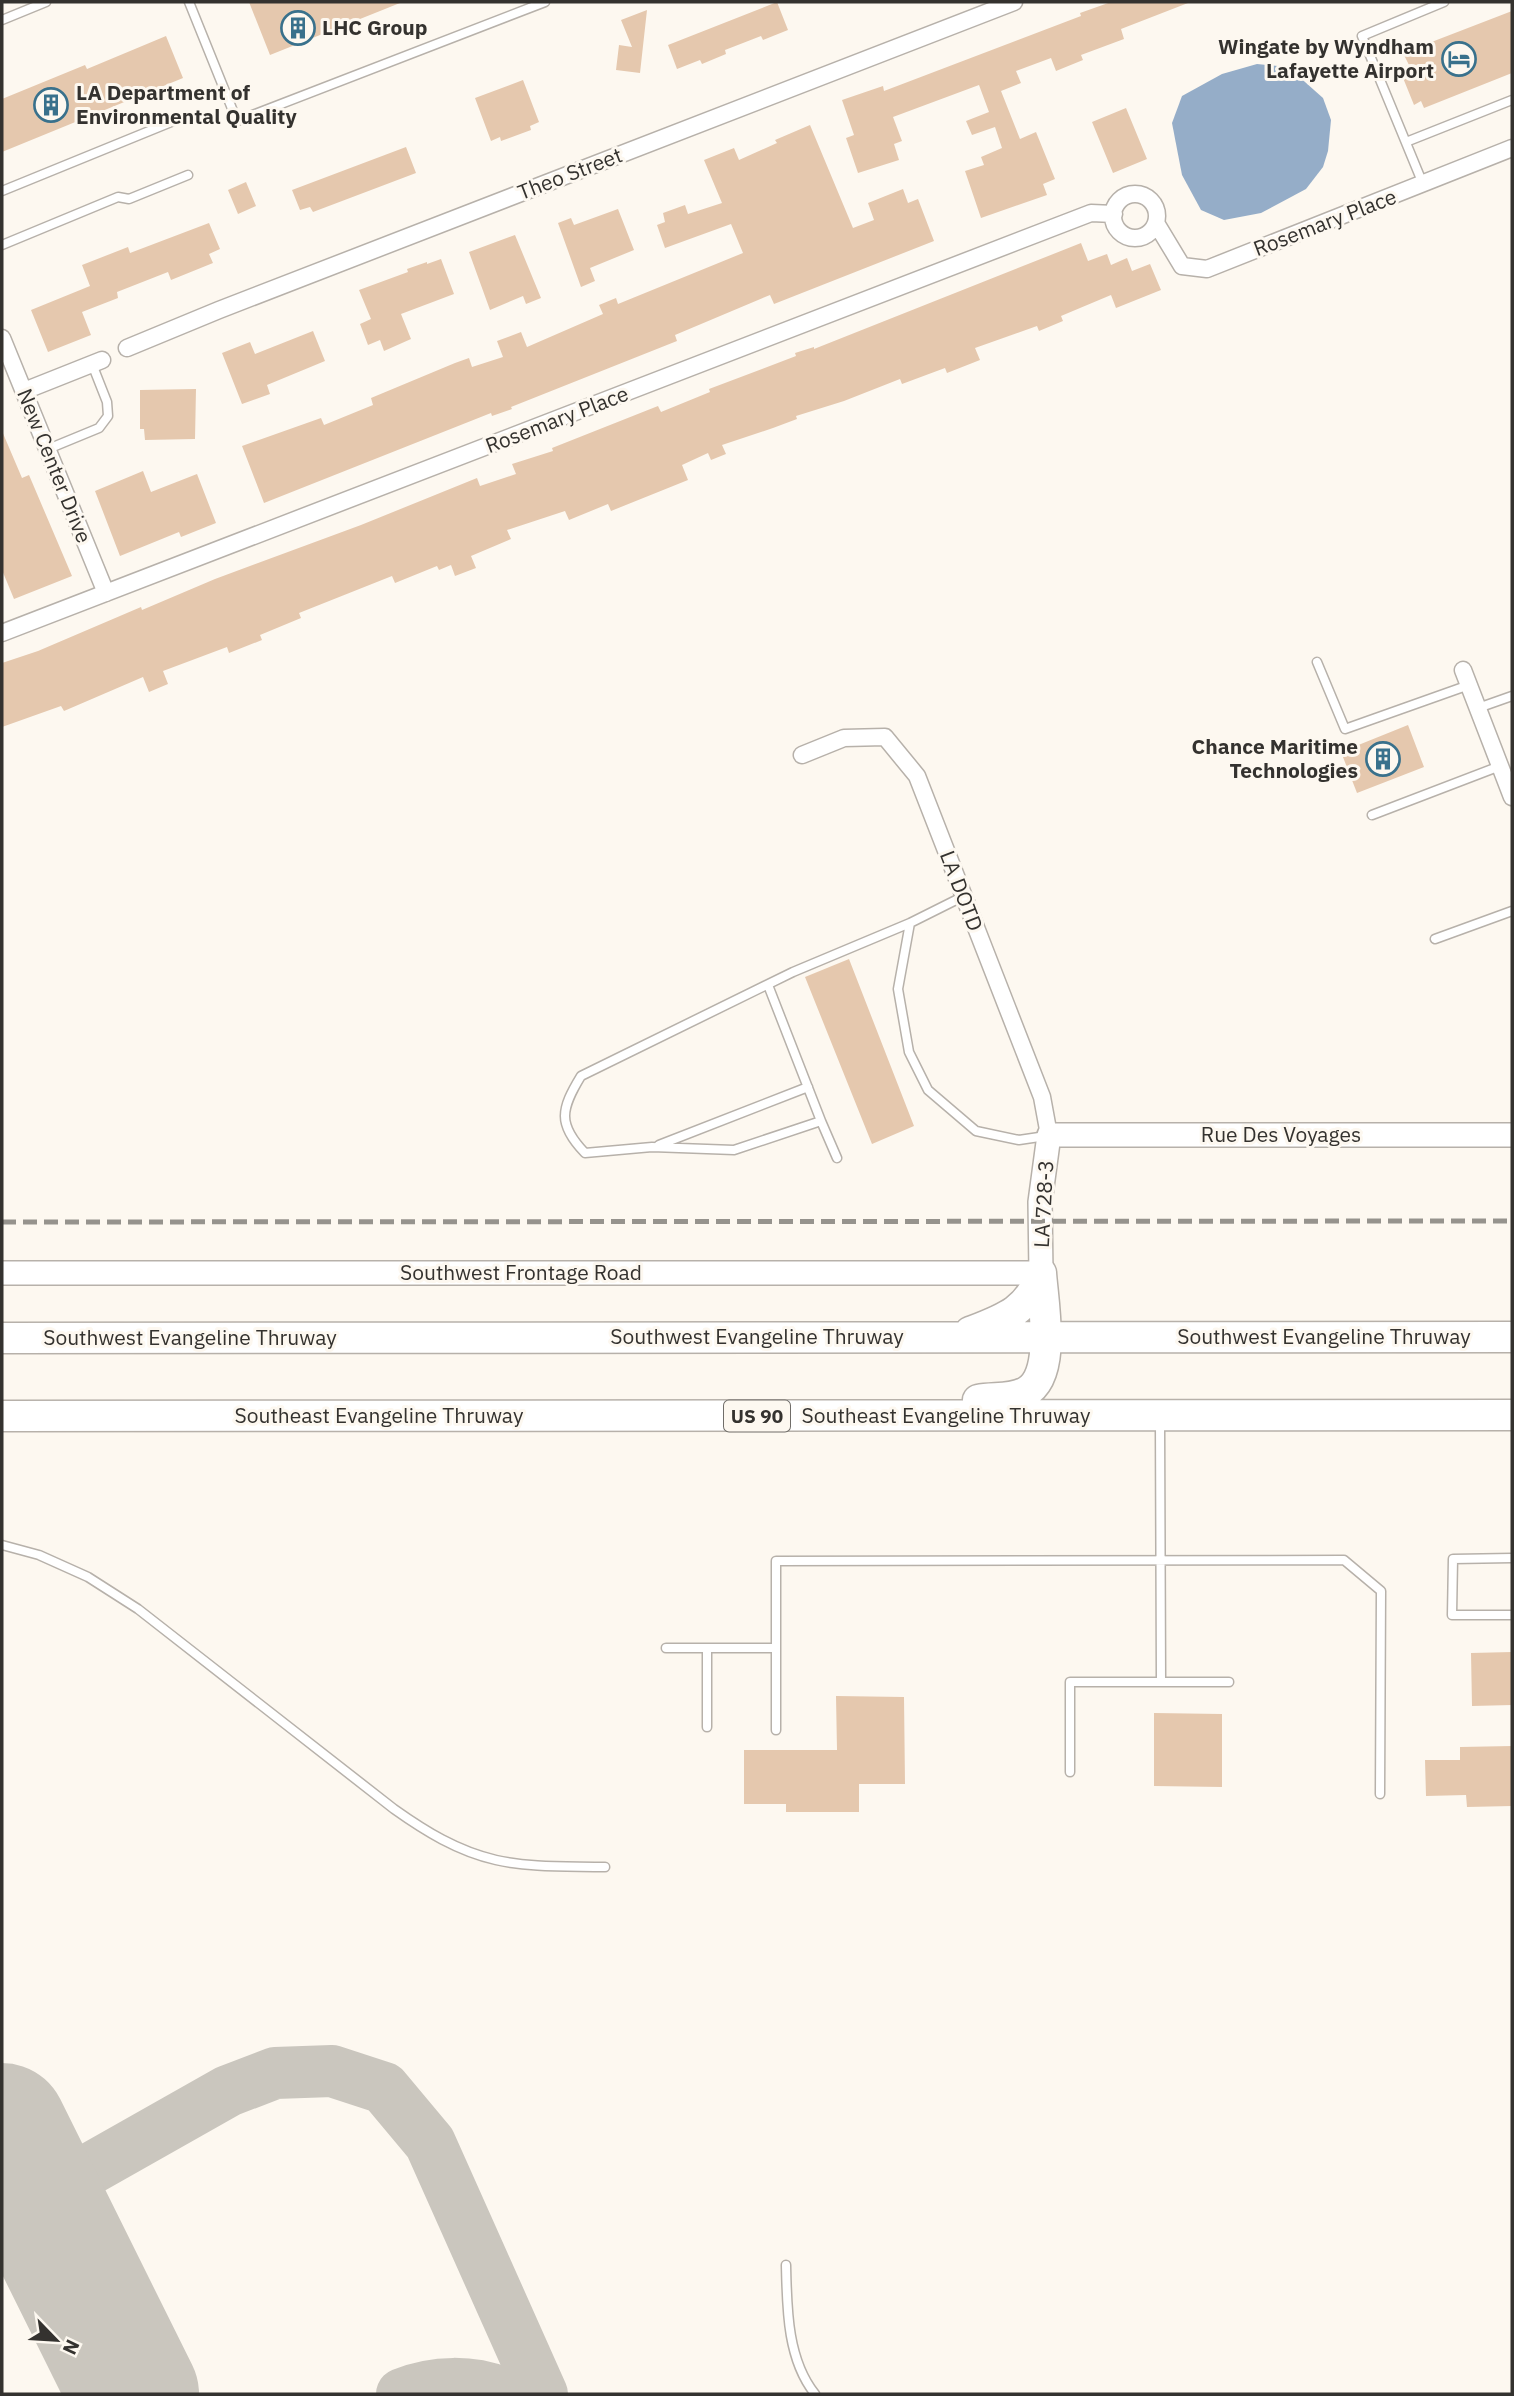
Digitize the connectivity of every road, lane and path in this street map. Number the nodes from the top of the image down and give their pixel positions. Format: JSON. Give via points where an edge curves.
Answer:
{"nodes":[{"id":1,"x":46,"y":2,"type":"edge"},
{"id":2,"x":189,"y":2,"type":"edge"},
{"id":3,"x":545,"y":2,"type":"edge"},
{"id":4,"x":1014,"y":2,"type":"edge"},
{"id":5,"x":1444,"y":2,"type":"edge"},
{"id":6,"x":2,"y":20,"type":"edge"},
{"id":7,"x":1512,"y":100,"type":"edge"},
{"id":8,"x":186,"y":116,"type":"dead end"},
{"id":9,"x":1406,"y":142,"type":"junction"},
{"id":10,"x":1512,"y":148,"type":"edge"},
{"id":11,"x":188,"y":175,"type":"dead end"},
{"id":12,"x":1423,"y":184,"type":"junction"},
{"id":13,"x":2,"y":191,"type":"edge"},
{"id":14,"x":1114,"y":214,"type":"junction"},
{"id":15,"x":1156,"y":223,"type":"junction"},
{"id":16,"x":2,"y":245,"type":"edge"},
{"id":17,"x":2,"y":338,"type":"edge"},
{"id":18,"x":127,"y":348,"type":"dead end"},
{"id":19,"x":97,"y":362,"type":"joint"},
{"id":20,"x":24,"y":391,"type":"junction"},
{"id":21,"x":48,"y":449,"type":"junction"},
{"id":22,"x":106,"y":593,"type":"junction"},
{"id":23,"x":2,"y":633,"type":"edge"},
{"id":24,"x":1317,"y":662,"type":"dead end"},
{"id":25,"x":1466,"y":678,"type":"joint"},
{"id":26,"x":1512,"y":696,"type":"edge"},
{"id":27,"x":1478,"y":708,"type":"junction"},
{"id":28,"x":802,"y":755,"type":"dead end"},
{"id":29,"x":1500,"y":766,"type":"junction"},
{"id":30,"x":1512,"y":797,"type":"edge"},
{"id":31,"x":1372,"y":815,"type":"dead end"},
{"id":32,"x":964,"y":896,"type":"junction"},
{"id":33,"x":1512,"y":911,"type":"edge"},
{"id":34,"x":910,"y":923,"type":"junction"},
{"id":35,"x":1435,"y":939,"type":"dead end"},
{"id":36,"x":768,"y":985,"type":"junction"},
{"id":37,"x":808,"y":1087,"type":"junction"},
{"id":38,"x":821,"y":1121,"type":"junction"},
{"id":39,"x":1049,"y":1135,"type":"junction"},
{"id":40,"x":1512,"y":1135,"type":"edge"},
{"id":41,"x":653,"y":1147,"type":"junction"},
{"id":42,"x":837,"y":1158,"type":"dead end"},
{"id":43,"x":2,"y":1273,"type":"edge"},
{"id":44,"x":1041,"y":1273,"type":"junction"},
{"id":45,"x":959,"y":1337,"type":"junction"},
{"id":46,"x":1512,"y":1337,"type":"edge"},
{"id":47,"x":2,"y":1338,"type":"edge"},
{"id":48,"x":1044,"y":1338,"type":"junction"},
{"id":49,"x":1160,"y":1415,"type":"junction"},
{"id":50,"x":1512,"y":1415,"type":"edge"},
{"id":51,"x":2,"y":1416,"type":"edge"},
{"id":52,"x":939,"y":1417,"type":"junction"},
{"id":53,"x":2,"y":1545,"type":"edge"},
{"id":54,"x":1512,"y":1558,"type":"edge"},
{"id":55,"x":1161,"y":1560,"type":"junction"},
{"id":56,"x":1512,"y":1615,"type":"edge"},
{"id":57,"x":666,"y":1648,"type":"dead end"},
{"id":58,"x":707,"y":1648,"type":"junction"},
{"id":59,"x":776,"y":1648,"type":"junction"},
{"id":60,"x":1161,"y":1682,"type":"junction"},
{"id":61,"x":1229,"y":1682,"type":"dead end"},
{"id":62,"x":707,"y":1727,"type":"dead end"},
{"id":63,"x":776,"y":1730,"type":"dead end"},
{"id":64,"x":1070,"y":1772,"type":"dead end"},
{"id":65,"x":1380,"y":1794,"type":"dead end"},
{"id":66,"x":605,"y":1867,"type":"dead end"},
{"id":67,"x":786,"y":2265,"type":"dead end"},
{"id":68,"x":815,"y":2394,"type":"edge"}],
"edges":[{"from":1,"to":6,"type":"lane"},
{"from":2,"to":3,"type":"lane","via":[[237,121]]},
{"from":4,"to":18,"type":"street","name":"Theo Street"},
{"from":5,"to":9,"type":"lane","via":[[1362,36]]},
{"from":7,"to":9,"type":"lane"},
{"from":8,"to":13,"type":"lane"},
{"from":9,"to":12,"type":"lane"},
{"from":10,"to":12,"type":"street","name":"Rosemary Place"},
{"from":11,"to":16,"type":"lane","via":[[130,199],[118,197]]},
{"from":12,"to":15,"type":"street","name":"Rosemary Place","via":[[1207,269],[1182,266]]},
{"from":14,"to":15,"type":"street","via":[[1121,233],[1134,238],[1148,234]]},
{"from":14,"to":15,"type":"street","name":"Rosemary Place","via":[[1126,196],[1140,194],[1156,208]]},
{"from":14,"to":22,"type":"street","name":"Rosemary Place","via":[[1091,213]]},
{"from":17,"to":20,"type":"street","name":"New Center Drive"},
{"from":19,"to":20,"type":"street"},
{"from":19,"to":21,"type":"lane","via":[[108,416],[99,428]]},
{"from":20,"to":21,"type":"street","name":"New Center Drive"},
{"from":21,"to":22,"type":"street","name":"New Center Drive"},
{"from":22,"to":23,"type":"street","name":"Rosemary Place"},
{"from":24,"to":25,"type":"lane","via":[[1345,729]]},
{"from":25,"to":27,"type":"street"},
{"from":26,"to":27,"type":"lane"},
{"from":27,"to":29,"type":"street"},
{"from":28,"to":32,"type":"street","name":"LA DOTD","via":[[844,738],[885,737],[917,776]]},
{"from":29,"to":30,"type":"street"},
{"from":29,"to":31,"type":"lane"},
{"from":32,"to":34,"type":"lane"},
{"from":32,"to":39,"type":"street","name":"LA DOTD","via":[[1042,1097]]},
{"from":33,"to":35,"type":"lane"},
{"from":34,"to":36,"type":"lane"},
{"from":34,"to":39,"type":"lane","via":[[898,989],[909,1052],[928,1090],[976,1131],[1019,1140]]},
{"from":36,"to":37,"type":"lane"},
{"from":36,"to":41,"type":"lane","via":[[580,1076],[563,1116],[570,1137],[585,1153]]},
{"from":37,"to":38,"type":"lane"},
{"from":37,"to":41,"type":"lane"},
{"from":38,"to":41,"type":"lane","via":[[734,1150]]},
{"from":38,"to":42,"type":"lane"},
{"from":39,"to":40,"type":"main road","name":"Rue Des Voyages"},
{"from":39,"to":44,"type":"main road","name":"LA 728-3","via":[[1040,1202]]},
{"from":43,"to":44,"type":"main road","name":"Southwest Frontage Road"},
{"from":44,"to":45,"type":"highway","via":[[1037,1288],[1024,1305]]},
{"from":44,"to":48,"type":"highway"},
{"from":45,"to":47,"type":"highway","name":"Southwest Evangeline Thruway"},
{"from":45,"to":48,"type":"highway","name":"Southwest Evangeline Thruway"},
{"from":46,"to":48,"type":"highway","name":"Southwest Evangeline Thruway"},
{"from":48,"to":52,"type":"highway","via":[[1044,1368],[1032,1388],[1012,1398],[980,1399]]},
{"from":49,"to":50,"type":"highway","name":"Southeast Evangeline Thruway","number":"US 90"},
{"from":49,"to":52,"type":"highway","name":"Southeast Evangeline Thruway","number":"US 90"},
{"from":49,"to":55,"type":"lane"},
{"from":51,"to":52,"type":"highway","name":"Southeast Evangeline Thruway","number":"US 90"},
{"from":53,"to":66,"type":"lane","via":[[39,1555],[88,1577],[138,1609],[428,1833],[496,1860]]},
{"from":54,"to":56,"type":"lane","via":[[1453,1559],[1452,1615]]},
{"from":55,"to":59,"type":"lane","via":[[776,1560]]},
{"from":55,"to":60,"type":"lane"},
{"from":55,"to":65,"type":"lane","via":[[1344,1560],[1381,1591]]},
{"from":57,"to":58,"type":"lane"},
{"from":58,"to":59,"type":"lane"},
{"from":58,"to":62,"type":"lane"},
{"from":59,"to":63,"type":"lane"},
{"from":60,"to":61,"type":"lane"},
{"from":60,"to":64,"type":"lane","via":[[1070,1682]]},
{"from":67,"to":68,"type":"lane","via":[[794,2351]]}]}
